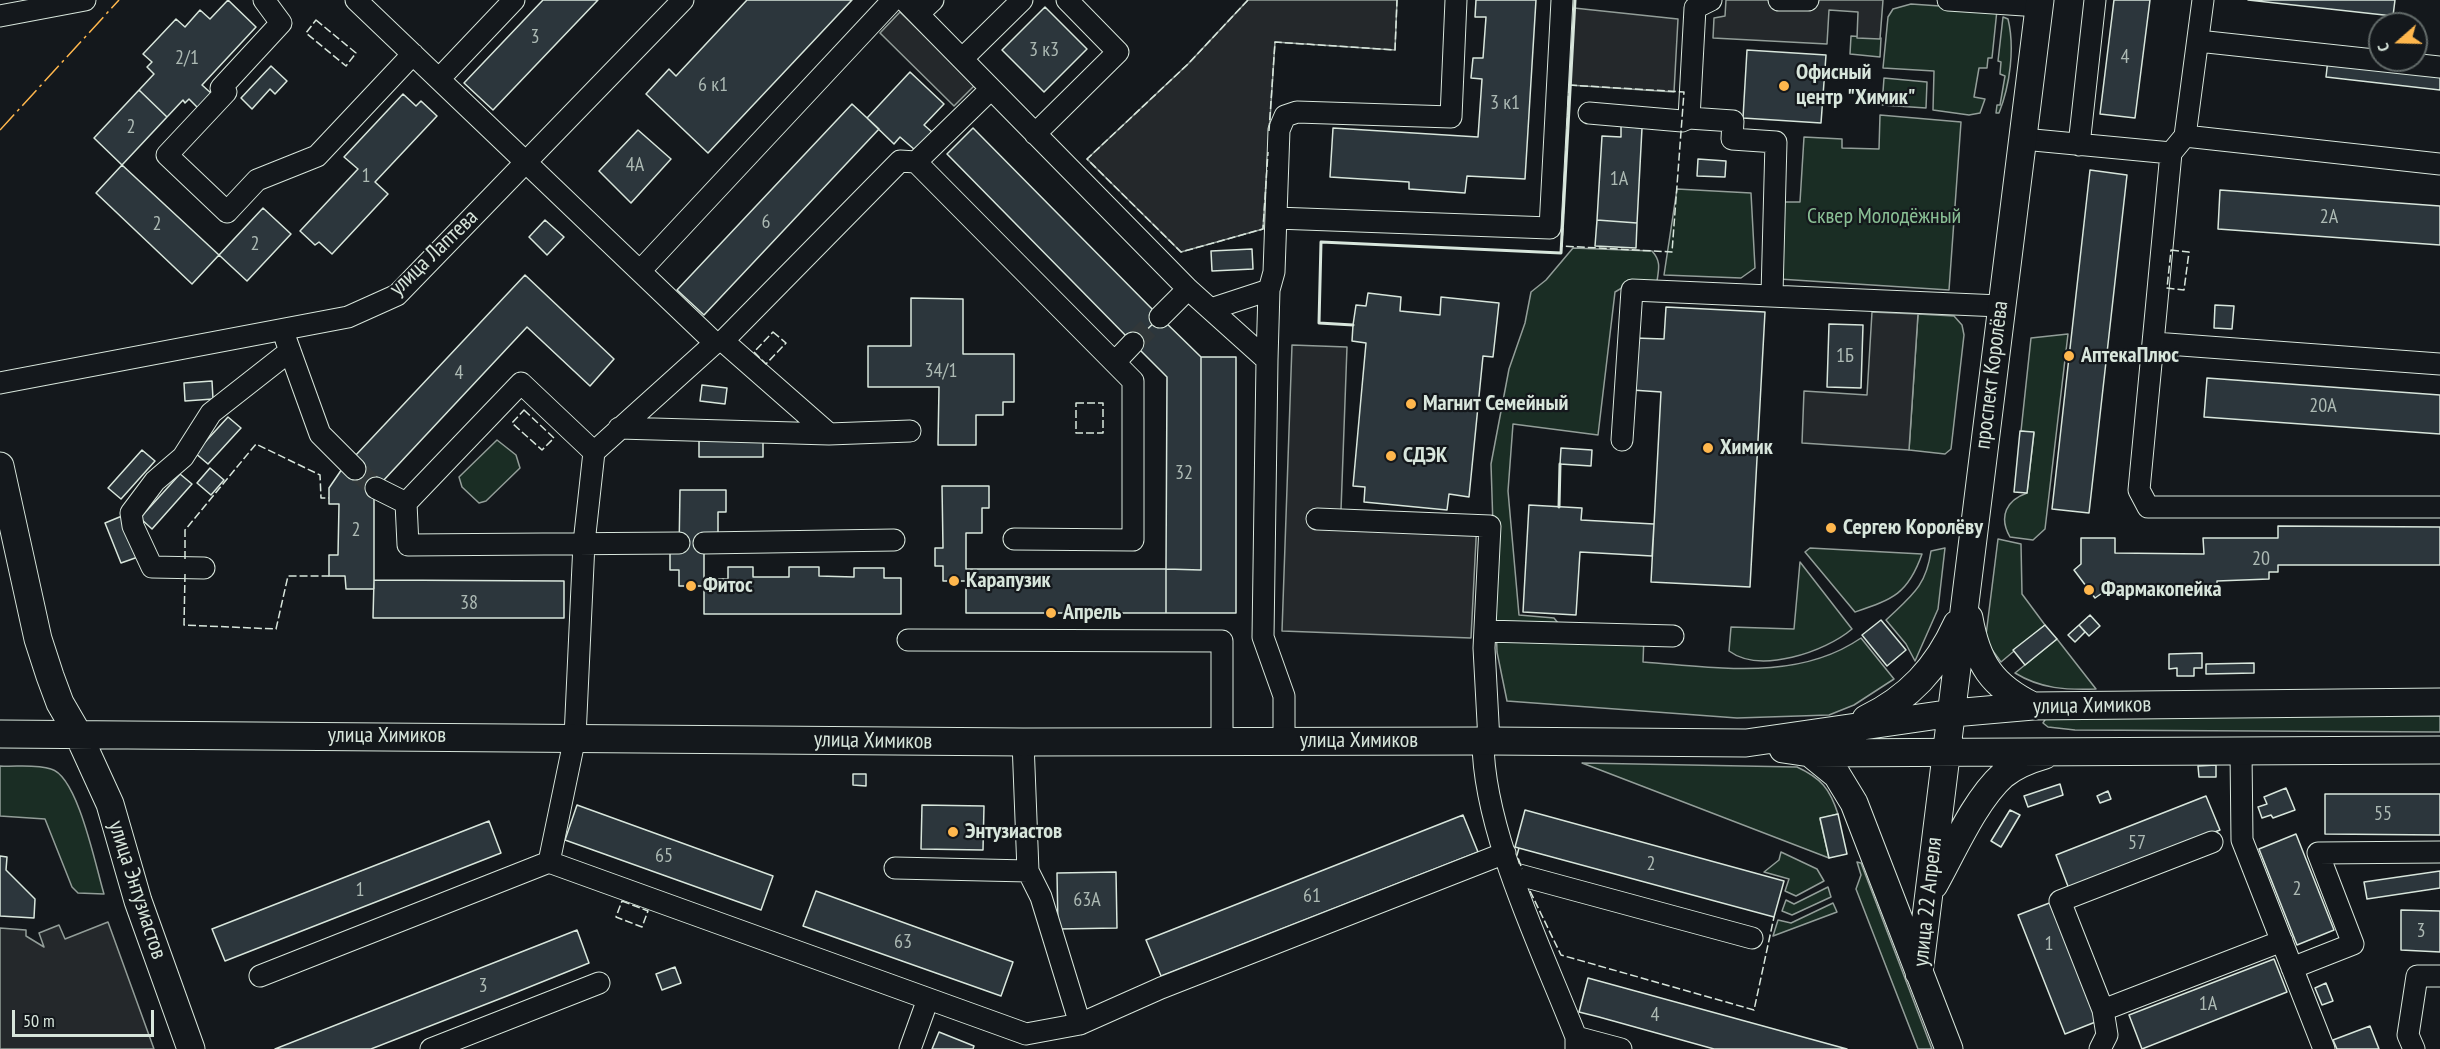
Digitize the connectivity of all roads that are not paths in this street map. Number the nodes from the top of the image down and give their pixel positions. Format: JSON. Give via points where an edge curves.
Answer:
{"nodes":[{"id":1,"x":85,"y":0,"type":"edge"},
{"id":2,"x":264,"y":0,"type":"edge"},
{"id":3,"x":356,"y":0,"type":"edge"},
{"id":4,"x":514,"y":0,"type":"edge"},
{"id":5,"x":683,"y":0,"type":"edge"},
{"id":6,"x":893,"y":0,"type":"edge"},
{"id":7,"x":1022,"y":0,"type":"edge"},
{"id":8,"x":1067,"y":0,"type":"edge"},
{"id":9,"x":1456,"y":0,"type":"edge"},
{"id":10,"x":1562,"y":0,"type":"edge"},
{"id":11,"x":1711,"y":0,"type":"edge"},
{"id":12,"x":1779,"y":0,"type":"edge"},
{"id":13,"x":1808,"y":0,"type":"edge"},
{"id":14,"x":1948,"y":0,"type":"edge"},
{"id":15,"x":2095,"y":0,"type":"edge"},
{"id":16,"x":2204,"y":0,"type":"edge"},
{"id":17,"x":2039,"y":3,"type":"edge"},
{"id":18,"x":918,"y":5,"type":"edge"},
{"id":19,"x":0,"y":16,"type":"edge"},
{"id":20,"x":2198,"y":41,"type":"junction"},
{"id":21,"x":413,"y":54,"type":"junction"},
{"id":22,"x":962,"y":59,"type":"junction"},
{"id":23,"x":2440,"y":67,"type":"edge"},
{"id":24,"x":439,"y":79,"type":"junction"},
{"id":25,"x":991,"y":89,"type":"junction"},
{"id":26,"x":1589,"y":113,"type":"dead end"},
{"id":27,"x":1689,"y":118,"type":"junction"},
{"id":28,"x":1035,"y":134,"type":"junction"},
{"id":29,"x":2186,"y":136,"type":"junction"},
{"id":30,"x":2023,"y":139,"type":"junction"},
{"id":31,"x":2079,"y":145,"type":"junction"},
{"id":32,"x":2171,"y":153,"type":"junction"},
{"id":33,"x":526,"y":162,"type":"junction"},
{"id":34,"x":916,"y":162,"type":"junction"},
{"id":35,"x":2440,"y":164,"type":"edge"},
{"id":36,"x":1276,"y":218,"type":"junction"},
{"id":37,"x":639,"y":271,"type":"junction"},
{"id":38,"x":1188,"y":289,"type":"junction"},
{"id":39,"x":1269,"y":290,"type":"junction"},
{"id":40,"x":1772,"y":294,"type":"junction"},
{"id":41,"x":2000,"y":306,"type":"junction"},
{"id":42,"x":1211,"y":309,"type":"junction"},
{"id":43,"x":1160,"y":317,"type":"tunnel mouth"},
{"id":44,"x":282,"y":329,"type":"junction"},
{"id":45,"x":719,"y":342,"type":"junction"},
{"id":46,"x":1134,"y":343,"type":"tunnel mouth"},
{"id":47,"x":2154,"y":343,"type":"junction"},
{"id":48,"x":290,"y":351,"type":"junction"},
{"id":49,"x":1267,"y":360,"type":"junction"},
{"id":50,"x":1115,"y":362,"type":"junction"},
{"id":51,"x":2440,"y":364,"type":"edge"},
{"id":52,"x":0,"y":383,"type":"edge"},
{"id":53,"x":619,"y":428,"type":"junction"},
{"id":54,"x":910,"y":431,"type":"dead end"},
{"id":55,"x":829,"y":434,"type":"junction"},
{"id":56,"x":1622,"y":440,"type":"dead end"},
{"id":57,"x":594,"y":452,"type":"junction"},
{"id":58,"x":0,"y":466,"type":"edge"},
{"id":59,"x":356,"y":469,"type":"tunnel mouth"},
{"id":60,"x":376,"y":488,"type":"tunnel mouth"},
{"id":61,"x":406,"y":503,"type":"junction"},
{"id":62,"x":2440,"y":507,"type":"edge"},
{"id":63,"x":1317,"y":519,"type":"dead end"},
{"id":64,"x":1014,"y":539,"type":"dead end"},
{"id":65,"x":894,"y":540,"type":"dead end"},
{"id":66,"x":584,"y":543,"type":"junction"},
{"id":67,"x":679,"y":543,"type":"dead end"},
{"id":68,"x":704,"y":543,"type":"dead end"},
{"id":69,"x":204,"y":568,"type":"dead end"},
{"id":70,"x":1966,"y":602,"type":"junction"},
{"id":71,"x":1485,"y":631,"type":"junction"},
{"id":72,"x":1673,"y":636,"type":"dead end"},
{"id":73,"x":908,"y":640,"type":"dead end"},
{"id":74,"x":2440,"y":702,"type":"edge"},
{"id":75,"x":2033,"y":706,"type":"junction"},
{"id":76,"x":1953,"y":713,"type":"junction"},
{"id":77,"x":1843,"y":729,"type":"junction"},
{"id":78,"x":0,"y":734,"type":"edge"},
{"id":79,"x":78,"y":734,"type":"junction"},
{"id":80,"x":575,"y":737,"type":"junction"},
{"id":81,"x":1222,"y":741,"type":"junction"},
{"id":82,"x":1284,"y":741,"type":"junction"},
{"id":83,"x":1486,"y":741,"type":"junction"},
{"id":84,"x":1023,"y":742,"type":"junction"},
{"id":85,"x":1746,"y":743,"type":"junction"},
{"id":86,"x":1946,"y":750,"type":"junction"},
{"id":87,"x":2440,"y":750,"type":"edge"},
{"id":88,"x":2058,"y":751,"type":"junction"},
{"id":89,"x":2241,"y":752,"type":"junction"},
{"id":90,"x":1810,"y":753,"type":"junction"},
{"id":91,"x":2212,"y":842,"type":"dead end"},
{"id":92,"x":2440,"y":852,"type":"edge"},
{"id":93,"x":549,"y":862,"type":"junction"},
{"id":94,"x":1508,"y":863,"type":"junction"},
{"id":95,"x":895,"y":868,"type":"dead end"},
{"id":96,"x":1028,"y":871,"type":"junction"},
{"id":97,"x":1928,"y":897,"type":"junction"},
{"id":98,"x":1752,"y":938,"type":"dead end"},
{"id":99,"x":2282,"y":941,"type":"junction"},
{"id":100,"x":2292,"y":968,"type":"junction"},
{"id":101,"x":1919,"y":974,"type":"junction"},
{"id":102,"x":260,"y":976,"type":"dead end"},
{"id":103,"x":2440,"y":976,"type":"edge"},
{"id":104,"x":599,"y":983,"type":"dead end"},
{"id":105,"x":928,"y":999,"type":"junction"},
{"id":106,"x":2103,"y":1010,"type":"junction"},
{"id":107,"x":1080,"y":1024,"type":"junction"},
{"id":108,"x":1576,"y":1043,"type":"edge"},
{"id":109,"x":191,"y":1049,"type":"edge"},
{"id":110,"x":431,"y":1049,"type":"edge"},
{"id":111,"x":910,"y":1049,"type":"edge"},
{"id":112,"x":1621,"y":1049,"type":"edge"},
{"id":113,"x":1949,"y":1049,"type":"edge"},
{"id":114,"x":2100,"y":1049,"type":"edge"},
{"id":115,"x":2324,"y":1049,"type":"edge"},
{"id":116,"x":2414,"y":1049,"type":"edge"}],
"edges":[{"from":1,"to":19,"type":"street"},
{"from":2,"to":21,"type":"street","via":[[281,23],[221,88],[226,92],[167,155],[227,212],[257,180],[317,156]]},
{"from":3,"to":21,"type":"street"},
{"from":4,"to":24,"type":"street"},
{"from":5,"to":33,"type":"street","name":"улица Лаптева"},
{"from":6,"to":37,"type":"street"},
{"from":7,"to":22,"type":"street"},
{"from":8,"to":28,"type":"street","via":[[1118,52]]},
{"from":9,"to":36,"type":"street","via":[[1451,117],[1297,112],[1285,116],[1279,130]]},
{"from":10,"to":36,"type":"street","via":[[1550,228]]},
{"from":11,"to":27,"type":"street","via":[[1695,8]]},
{"from":12,"to":13,"type":"street"},
{"from":14,"to":17,"type":"street"},
{"from":15,"to":31,"type":"street"},
{"from":16,"to":20,"type":"street"},
{"from":17,"to":30,"type":"main road","name":"проспект Королёва"},
{"from":18,"to":22,"type":"street"},
{"from":20,"to":23,"type":"street"},
{"from":20,"to":29,"type":"street"},
{"from":21,"to":24,"type":"street"},
{"from":22,"to":25,"type":"street"},
{"from":24,"to":33,"type":"street"},
{"from":25,"to":28,"type":"street"},
{"from":25,"to":34,"type":"street"},
{"from":26,"to":27,"type":"street","via":[[1682,121]]},
{"from":27,"to":40,"type":"street","via":[[1733,121],[1732,139],[1776,142]]},
{"from":28,"to":38,"type":"street"},
{"from":29,"to":32,"type":"street"},
{"from":29,"to":35,"type":"street"},
{"from":30,"to":31,"type":"street"},
{"from":30,"to":41,"type":"main road","name":"проспект Королёва"},
{"from":31,"to":32,"type":"street"},
{"from":32,"to":47,"type":"street"},
{"from":33,"to":37,"type":"street"},
{"from":33,"to":44,"type":"street","name":"улица Лаптева","via":[[397,295],[348,317]]},
{"from":34,"to":45,"type":"street","via":[[900,161]]},
{"from":34,"to":50,"type":"street"},
{"from":36,"to":39,"type":"street","via":[[1274,272]]},
{"from":37,"to":45,"type":"street"},
{"from":38,"to":42,"type":"street"},
{"from":38,"to":43,"type":"street"},
{"from":39,"to":42,"type":"street"},
{"from":39,"to":49,"type":"street"},
{"from":40,"to":41,"type":"street"},
{"from":40,"to":56,"type":"street","via":[[1632,290]]},
{"from":41,"to":70,"type":"main road","name":"проспект Королёва"},
{"from":42,"to":49,"type":"street"},
{"from":44,"to":48,"type":"street"},
{"from":44,"to":52,"type":"street","name":"улица Лаптева"},
{"from":45,"to":53,"type":"street"},
{"from":45,"to":55,"type":"street"},
{"from":46,"to":50,"type":"street"},
{"from":47,"to":51,"type":"street"},
{"from":47,"to":62,"type":"street","via":[[2139,490],[2148,507]]},
{"from":48,"to":59,"type":"street","via":[[320,434]]},
{"from":48,"to":69,"type":"street","via":[[211,413],[183,457],[155,481],[131,513],[152,567]]},
{"from":49,"to":82,"type":"street","via":[[1263,637],[1284,696]]},
{"from":50,"to":64,"type":"street","via":[[1134,381],[1133,540]]},
{"from":53,"to":55,"type":"street"},
{"from":53,"to":57,"type":"street"},
{"from":54,"to":55,"type":"street"},
{"from":57,"to":61,"type":"street","via":[[521,382]]},
{"from":57,"to":66,"type":"street"},
{"from":58,"to":79,"type":"main road","name":"улица Энтузиастов","via":[[38,639],[60,703]]},
{"from":60,"to":61,"type":"street"},
{"from":61,"to":66,"type":"street","via":[[408,545]]},
{"from":63,"to":71,"type":"street","via":[[1490,526]]},
{"from":65,"to":68,"type":"street"},
{"from":66,"to":67,"type":"street"},
{"from":66,"to":80,"type":"street"},
{"from":70,"to":75,"type":"main road","via":[[1975,645],[1989,675]]},
{"from":70,"to":76,"type":"main road","name":"проспект Королёва"},
{"from":70,"to":77,"type":"main road","via":[[1942,653],[1909,693],[1879,713]]},
{"from":71,"to":72,"type":"street"},
{"from":71,"to":83,"type":"street"},
{"from":73,"to":81,"type":"street","via":[[1222,641]]},
{"from":74,"to":75,"type":"main road","name":"улица Химиков"},
{"from":75,"to":76,"type":"main road","name":"улица Химиков"},
{"from":76,"to":77,"type":"main road","name":"улица Химиков"},
{"from":76,"to":86,"type":"main road","name":"проспект Королёва"},
{"from":77,"to":85,"type":"main road","name":"улица Химиков"},
{"from":78,"to":79,"type":"main road","name":"улица Химиков"},
{"from":79,"to":80,"type":"main road","name":"улица Химиков"},
{"from":79,"to":109,"type":"main road","name":"улица Энтузиастов","via":[[110,804],[138,901]]},
{"from":80,"to":84,"type":"main road","name":"улица Химиков"},
{"from":80,"to":93,"type":"street"},
{"from":81,"to":82,"type":"main road","name":"улица Химиков"},
{"from":81,"to":84,"type":"main road","name":"улица Химиков"},
{"from":82,"to":83,"type":"main road","name":"улица Химиков"},
{"from":83,"to":85,"type":"main road","name":"улица Химиков"},
{"from":83,"to":94,"type":"street","via":[[1483,766]]},
{"from":84,"to":96,"type":"street"},
{"from":85,"to":90,"type":"main road","name":"улица Химиков"},
{"from":86,"to":88,"type":"main road","name":"улица Химиков"},
{"from":86,"to":90,"type":"main road","name":"улица Химиков"},
{"from":86,"to":97,"type":"main road","name":"улица 22 Апреля"},
{"from":87,"to":89,"type":"main road","name":"улица Химиков"},
{"from":88,"to":89,"type":"main road","name":"улица Химиков"},
{"from":88,"to":97,"type":"main road","via":[[2004,774],[1988,792]]},
{"from":89,"to":99,"type":"street","via":[[2242,840]]},
{"from":90,"to":101,"type":"main road","via":[[1837,775],[1854,803]]},
{"from":91,"to":106,"type":"street","via":[[2060,901]]},
{"from":92,"to":100,"type":"street","via":[[2318,854],[2353,944]]},
{"from":93,"to":102,"type":"street"},
{"from":93,"to":105,"type":"street"},
{"from":94,"to":98,"type":"street"},
{"from":94,"to":107,"type":"street","via":[[1161,988]]},
{"from":94,"to":108,"type":"street"},
{"from":95,"to":96,"type":"street"},
{"from":96,"to":107,"type":"street","via":[[1041,897]]},
{"from":97,"to":101,"type":"main road","name":"улица 22 Апреля"},
{"from":99,"to":100,"type":"street"},
{"from":99,"to":106,"type":"street"},
{"from":100,"to":115,"type":"street"},
{"from":101,"to":113,"type":"main road","name":"улица 22 Апреля"},
{"from":103,"to":116,"type":"street","via":[[2418,976],[2408,1035]]},
{"from":104,"to":110,"type":"street"},
{"from":105,"to":107,"type":"street","via":[[1026,1034]]},
{"from":105,"to":111,"type":"street"},
{"from":106,"to":114,"type":"street","via":[[2106,1035]]},
{"from":108,"to":112,"type":"street"}]}
